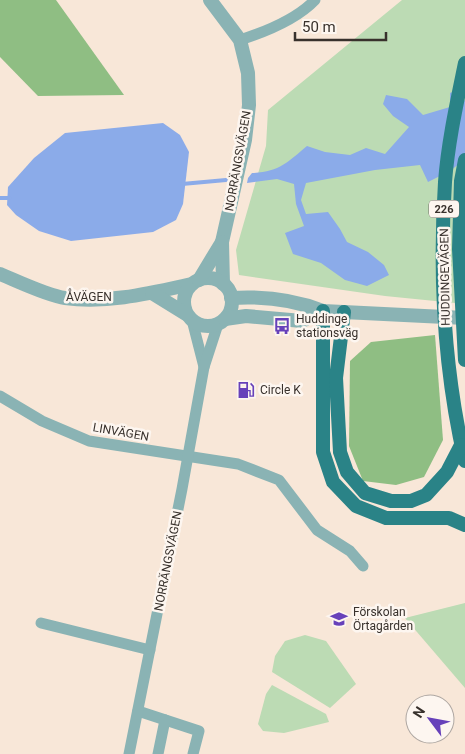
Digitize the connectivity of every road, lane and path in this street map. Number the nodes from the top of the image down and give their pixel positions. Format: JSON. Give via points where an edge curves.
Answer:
{"nodes":[{"id":1,"x":210,"y":0,"type":"edge"},
{"id":2,"x":315,"y":0,"type":"edge"},
{"id":3,"x":240,"y":40,"type":"junction"},
{"id":4,"x":465,"y":63,"type":"edge"},
{"id":5,"x":465,"y":160,"type":"edge"},
{"id":6,"x":222,"y":242,"type":"junction"},
{"id":7,"x":0,"y":274,"type":"edge"},
{"id":8,"x":196,"y":282,"type":"junction"},
{"id":9,"x":223,"y":284,"type":"junction"},
{"id":10,"x":152,"y":293,"type":"junction"},
{"id":11,"x":231,"y":298,"type":"junction"},
{"id":12,"x":323,"y":311,"type":"junction"},
{"id":13,"x":344,"y":312,"type":"junction"},
{"id":14,"x":189,"y":317,"type":"junction"},
{"id":15,"x":465,"y":318,"type":"edge"},
{"id":16,"x":222,"y":322,"type":"junction"},
{"id":17,"x":464,"y":357,"type":"edge"},
{"id":18,"x":204,"y":367,"type":"junction"},
{"id":19,"x":0,"y":396,"type":"edge"},
{"id":20,"x":461,"y":444,"type":"junction"},
{"id":21,"x":188,"y":458,"type":"junction"},
{"id":22,"x":465,"y":461,"type":"edge"},
{"id":23,"x":465,"y":525,"type":"edge"},
{"id":24,"x":362,"y":566,"type":"dead end"},
{"id":25,"x":41,"y":623,"type":"dead end"},
{"id":26,"x":150,"y":650,"type":"junction"},
{"id":27,"x":138,"y":712,"type":"junction"},
{"id":28,"x":165,"y":720,"type":"junction"},
{"id":29,"x":130,"y":754,"type":"edge"},
{"id":30,"x":158,"y":754,"type":"edge"},
{"id":31,"x":193,"y":754,"type":"edge"}],
"edges":[{"from":1,"to":3,"type":"street","name":"NORRÄNGSVÄGEN"},
{"from":2,"to":3,"type":"street","via":[[306,10],[260,34]]},
{"from":3,"to":6,"type":"street","name":"NORRÄNGSVÄGEN","via":[[248,73],[249,105],[245,140]]},
{"from":4,"to":20,"type":"main road","name":"HUDDINGEVÄGEN","number":"226","via":[[451,136],[443,250],[448,356]]},
{"from":5,"to":17,"type":"main road","name":"HUDDINGEVÄGEN","number":"226","via":[[461,181],[459,249]]},
{"from":6,"to":8,"type":"street","name":"NORRÄNGSVÄGEN"},
{"from":6,"to":9,"type":"street","name":"NORRÄNGSVÄGEN"},
{"from":7,"to":10,"type":"street","name":"ÅVÄGEN","via":[[64,298],[101,300]]},
{"from":8,"to":9,"type":"street","via":[[208,278]]},
{"from":8,"to":10,"type":"street","name":"ÅVÄGEN"},
{"from":8,"to":14,"type":"street","via":[[184,298]]},
{"from":9,"to":11,"type":"street"},
{"from":10,"to":14,"type":"street"},
{"from":11,"to":12,"type":"street","via":[[304,304]]},
{"from":11,"to":16,"type":"street","via":[[230,312]]},
{"from":12,"to":13,"type":"street"},
{"from":12,"to":16,"type":"street","via":[[302,321],[246,316]]},
{"from":12,"to":23,"type":"main road","via":[[323,452],[333,482],[356,506],[386,518],[449,518]]},
{"from":13,"to":15,"type":"street"},
{"from":13,"to":20,"type":"main road","via":[[336,378],[340,452],[347,472],[364,492],[391,501],[411,501],[426,495],[447,472]]},
{"from":14,"to":16,"type":"street","via":[[202,326]]},
{"from":14,"to":18,"type":"street","name":"NORRÄNGSVÄGEN"},
{"from":16,"to":18,"type":"street","name":"NORRÄNGSVÄGEN"},
{"from":18,"to":21,"type":"street","name":"NORRÄNGSVÄGEN"},
{"from":19,"to":21,"type":"street","name":"LINVÄGEN","via":[[42,421],[89,441]]},
{"from":20,"to":22,"type":"main road","name":"HUDDINGEVÄGEN","number":"226"},
{"from":21,"to":24,"type":"street","name":"LINVÄGEN","via":[[238,464],[278,480],[317,530],[350,551]]},
{"from":21,"to":26,"type":"street","name":"NORRÄNGSVÄGEN"},
{"from":25,"to":26,"type":"street"},
{"from":26,"to":27,"type":"street","name":"NORRÄNGSVÄGEN"},
{"from":27,"to":28,"type":"street"},
{"from":27,"to":29,"type":"street","name":"NORRÄNGSVÄGEN"},
{"from":28,"to":30,"type":"street"},
{"from":28,"to":31,"type":"street","via":[[199,731]]}]}
